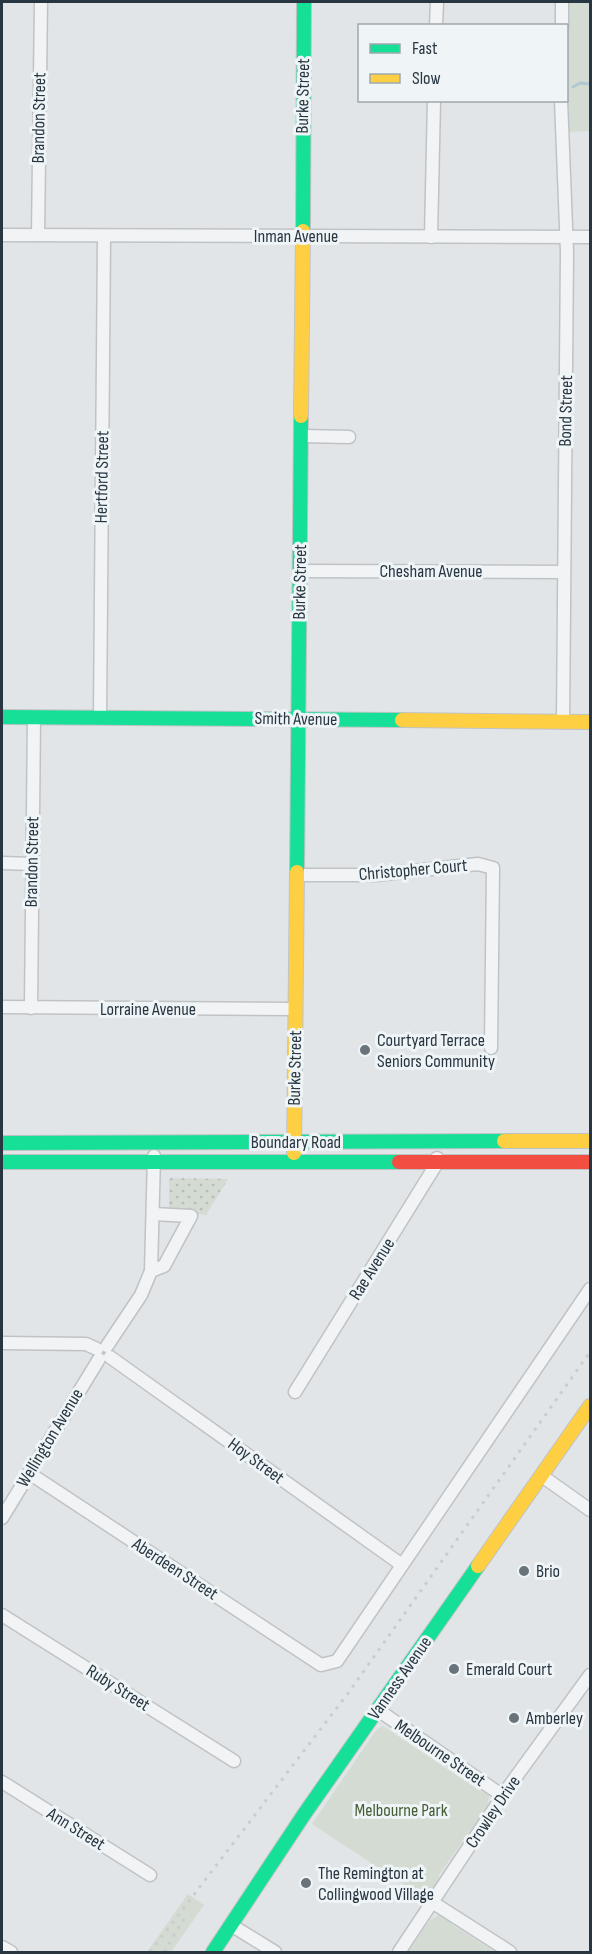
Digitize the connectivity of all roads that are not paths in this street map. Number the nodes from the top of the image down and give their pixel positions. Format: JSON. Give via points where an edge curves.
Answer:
{"nodes":[{"id":1,"x":41,"y":2,"type":"edge"},
{"id":2,"x":304,"y":2,"type":"edge"},
{"id":3,"x":436,"y":2,"type":"edge"},
{"id":4,"x":562,"y":2,"type":"edge"},
{"id":5,"x":436,"y":24,"type":"edge"},
{"id":6,"x":562,"y":24,"type":"edge"},
{"id":7,"x":434,"y":102,"type":"edge"},
{"id":8,"x":561,"y":102,"type":"edge"},
{"id":9,"x":2,"y":235,"type":"edge"},
{"id":10,"x":38,"y":235,"type":"junction"},
{"id":11,"x":104,"y":236,"type":"junction"},
{"id":12,"x":302,"y":236,"type":"junction"},
{"id":13,"x":566,"y":236,"type":"junction"},
{"id":14,"x":431,"y":237,"type":"junction"},
{"id":15,"x":591,"y":237,"type":"edge"},
{"id":16,"x":302,"y":436,"type":"junction"},
{"id":17,"x":349,"y":437,"type":"dead end"},
{"id":18,"x":300,"y":571,"type":"junction"},
{"id":19,"x":563,"y":572,"type":"junction"},
{"id":20,"x":2,"y":717,"type":"edge"},
{"id":21,"x":33,"y":717,"type":"junction"},
{"id":22,"x":100,"y":718,"type":"junction"},
{"id":23,"x":299,"y":719,"type":"junction"},
{"id":24,"x":563,"y":722,"type":"junction"},
{"id":25,"x":591,"y":722,"type":"edge"},
{"id":26,"x":2,"y":863,"type":"edge"},
{"id":27,"x":32,"y":864,"type":"junction"},
{"id":28,"x":297,"y":875,"type":"junction"},
{"id":29,"x":2,"y":1007,"type":"edge"},
{"id":30,"x":31,"y":1008,"type":"junction"},
{"id":31,"x":296,"y":1009,"type":"junction"},
{"id":32,"x":491,"y":1048,"type":"dead end"},
{"id":33,"x":591,"y":1141,"type":"edge"},
{"id":34,"x":154,"y":1142,"type":"junction"},
{"id":35,"x":294,"y":1142,"type":"junction"},
{"id":36,"x":2,"y":1143,"type":"edge"},
{"id":37,"x":438,"y":1143,"type":"junction"},
{"id":38,"x":2,"y":1162,"type":"edge"},
{"id":39,"x":591,"y":1162,"type":"edge"},
{"id":40,"x":154,"y":1163,"type":"junction"},
{"id":41,"x":294,"y":1163,"type":"junction"},
{"id":42,"x":437,"y":1163,"type":"junction"},
{"id":43,"x":153,"y":1214,"type":"junction"},
{"id":44,"x":151,"y":1271,"type":"junction"},
{"id":45,"x":591,"y":1289,"type":"edge"},
{"id":46,"x":2,"y":1343,"type":"edge"},
{"id":47,"x":103,"y":1353,"type":"junction"},
{"id":48,"x":295,"y":1392,"type":"dead end"},
{"id":49,"x":591,"y":1406,"type":"edge"},
{"id":50,"x":30,"y":1473,"type":"junction"},
{"id":51,"x":542,"y":1476,"type":"junction"},
{"id":52,"x":591,"y":1510,"type":"edge"},
{"id":53,"x":2,"y":1518,"type":"edge"},
{"id":54,"x":402,"y":1565,"type":"junction"},
{"id":55,"x":2,"y":1615,"type":"edge"},
{"id":56,"x":589,"y":1679,"type":"edge"},
{"id":57,"x":378,"y":1710,"type":"junction"},
{"id":58,"x":234,"y":1761,"type":"dead end"},
{"id":59,"x":2,"y":1782,"type":"edge"},
{"id":60,"x":503,"y":1796,"type":"junction"},
{"id":61,"x":150,"y":1875,"type":"dead end"},
{"id":62,"x":432,"y":1902,"type":"junction"},
{"id":63,"x":231,"y":1925,"type":"junction"},
{"id":64,"x":2,"y":1947,"type":"edge"},
{"id":65,"x":11,"y":1953,"type":"edge"},
{"id":66,"x":213,"y":1953,"type":"edge"},
{"id":67,"x":275,"y":1953,"type":"edge"},
{"id":68,"x":399,"y":1953,"type":"edge"},
{"id":69,"x":510,"y":1953,"type":"edge"}],
"edges":[{"from":1,"to":10,"type":"street","name":"Brandon Street"},
{"from":2,"to":12,"type":"street","name":"Burke Street"},
{"from":3,"to":5,"type":"street"},
{"from":4,"to":6,"type":"street"},
{"from":7,"to":14,"type":"street"},
{"from":8,"to":13,"type":"street","name":"Bond Street"},
{"from":9,"to":10,"type":"street","name":"Inman Avenue"},
{"from":10,"to":11,"type":"street","name":"Inman Avenue"},
{"from":11,"to":12,"type":"street","name":"Inman Avenue"},
{"from":11,"to":22,"type":"street","name":"Hertford Street"},
{"from":12,"to":14,"type":"street","name":"Inman Avenue"},
{"from":12,"to":16,"type":"street","name":"Burke Street"},
{"from":13,"to":14,"type":"street","name":"Inman Avenue"},
{"from":13,"to":15,"type":"street","name":"Inman Avenue"},
{"from":13,"to":19,"type":"street","name":"Bond Street"},
{"from":16,"to":17,"type":"street"},
{"from":16,"to":18,"type":"street","name":"Burke Street"},
{"from":18,"to":19,"type":"street","name":"Chesham Avenue"},
{"from":18,"to":23,"type":"street","name":"Burke Street"},
{"from":19,"to":24,"type":"street","name":"Bond Street"},
{"from":20,"to":21,"type":"street","name":"Smith Avenue"},
{"from":21,"to":22,"type":"street","name":"Smith Avenue"},
{"from":21,"to":27,"type":"street","name":"Brandon Street"},
{"from":22,"to":23,"type":"street","name":"Smith Avenue"},
{"from":23,"to":24,"type":"street","name":"Smith Avenue"},
{"from":23,"to":28,"type":"street","name":"Burke Street"},
{"from":24,"to":25,"type":"street","name":"Smith Avenue"},
{"from":26,"to":27,"type":"street"},
{"from":27,"to":30,"type":"street","name":"Brandon Street"},
{"from":28,"to":31,"type":"street","name":"Burke Street"},
{"from":28,"to":32,"type":"street","name":"Christopher Court","via":[[376,875],[478,864],[493,868]]},
{"from":29,"to":30,"type":"street","name":"Lorraine Avenue"},
{"from":30,"to":31,"type":"street","name":"Lorraine Avenue"},
{"from":31,"to":35,"type":"street","name":"Burke Street"},
{"from":33,"to":37,"type":"street","name":"Boundary Road"},
{"from":34,"to":35,"type":"street","name":"Boundary Road"},
{"from":34,"to":36,"type":"street","name":"Boundary Road"},
{"from":34,"to":40,"type":"street","name":"Wellington Avenue"},
{"from":35,"to":37,"type":"street","name":"Boundary Road"},
{"from":35,"to":41,"type":"street","name":"Burke Street"},
{"from":37,"to":42,"type":"street","name":"Rae Avenue"},
{"from":38,"to":40,"type":"street","name":"Boundary Road"},
{"from":39,"to":42,"type":"street","name":"Boundary Road"},
{"from":40,"to":41,"type":"street","name":"Boundary Road"},
{"from":40,"to":43,"type":"street","name":"Wellington Avenue"},
{"from":41,"to":42,"type":"street","name":"Boundary Road"},
{"from":42,"to":48,"type":"street","name":"Rae Avenue"},
{"from":43,"to":44,"type":"street","name":"Wellington Avenue"},
{"from":43,"to":44,"type":"street","name":"Wellington Avenue","via":[[191,1216],[164,1266]]},
{"from":44,"to":47,"type":"street","name":"Wellington Avenue","via":[[141,1295]]},
{"from":45,"to":54,"type":"street"},
{"from":46,"to":47,"type":"street","name":"Hoy Street","via":[[86,1344]]},
{"from":47,"to":50,"type":"street","name":"Wellington Avenue"},
{"from":47,"to":54,"type":"street","name":"Hoy Street"},
{"from":49,"to":51,"type":"street","name":"Vanness Avenue"},
{"from":50,"to":53,"type":"street","name":"Wellington Avenue"},
{"from":50,"to":54,"type":"street","name":"Aberdeen Street","via":[[321,1665],[337,1661]]},
{"from":51,"to":52,"type":"street"},
{"from":51,"to":57,"type":"street","name":"Vanness Avenue"},
{"from":55,"to":58,"type":"street","name":"Ruby Street"},
{"from":56,"to":60,"type":"street","name":"Crowley Drive"},
{"from":57,"to":60,"type":"street","name":"Melbourne Street"},
{"from":57,"to":63,"type":"street","name":"Vanness Avenue"},
{"from":59,"to":61,"type":"street","name":"Ann Street"},
{"from":60,"to":62,"type":"street","name":"Crowley Drive"},
{"from":62,"to":68,"type":"street","name":"Crowley Drive"},
{"from":62,"to":69,"type":"street"},
{"from":63,"to":66,"type":"street","name":"Vanness Avenue"},
{"from":63,"to":67,"type":"street"},
{"from":64,"to":65,"type":"street"}]}
